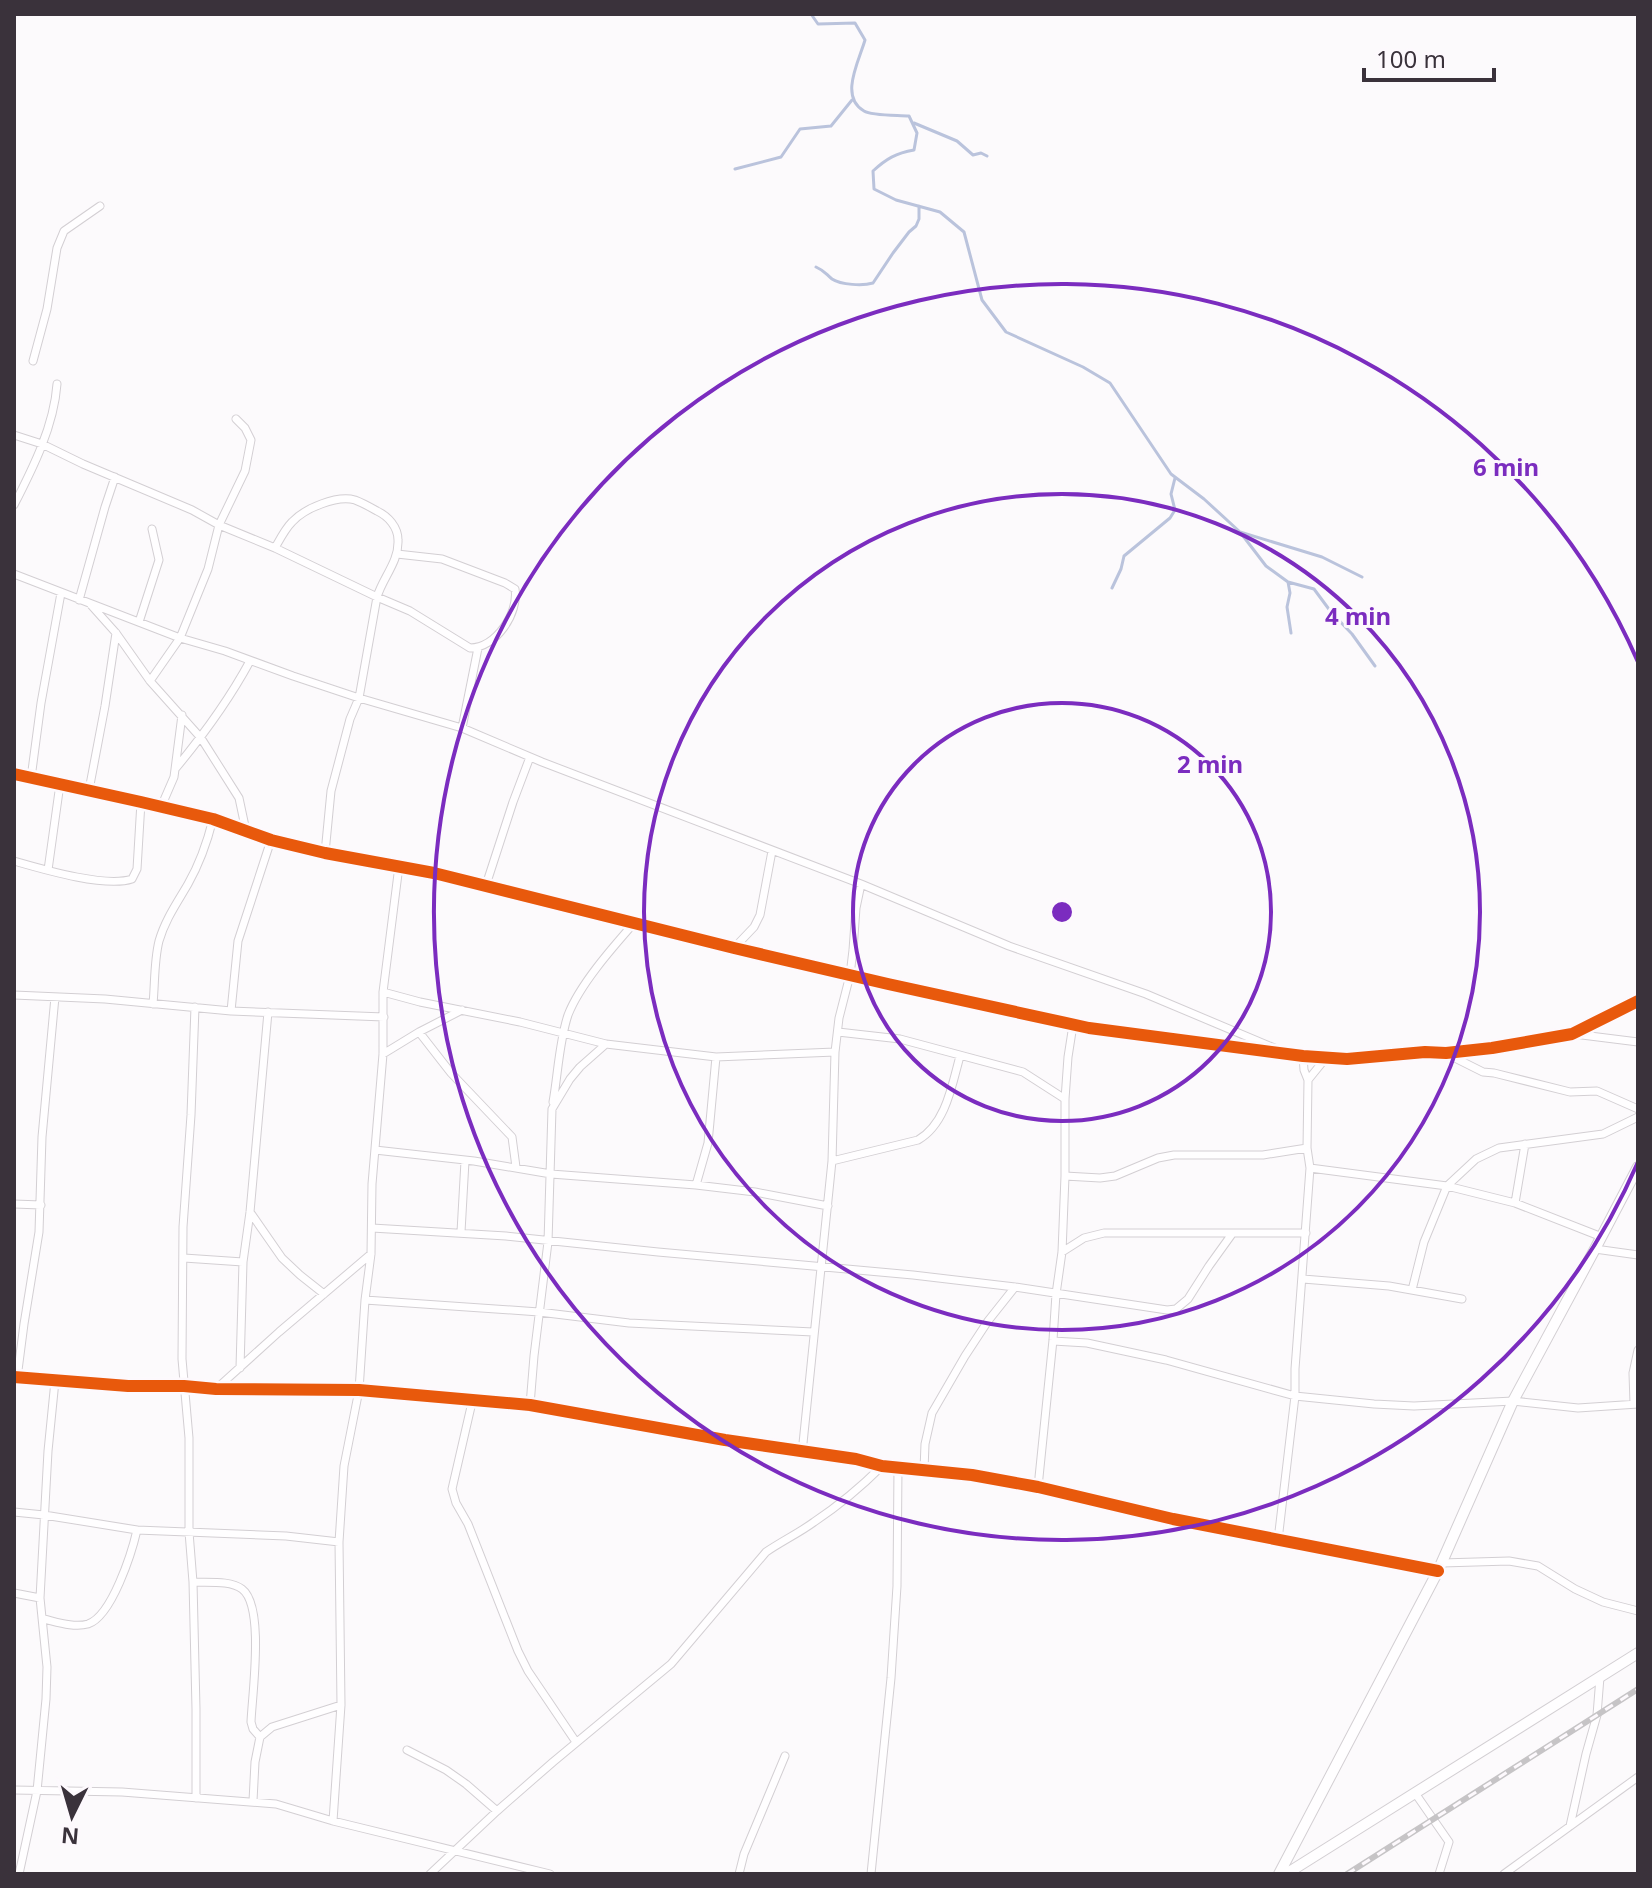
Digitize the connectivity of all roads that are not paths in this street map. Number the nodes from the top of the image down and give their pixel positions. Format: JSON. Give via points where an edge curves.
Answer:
{"nodes":[{"id":1,"x":100,"y":206,"type":"dead end"},
{"id":2,"x":33,"y":361,"type":"dead end"},
{"id":3,"x":57,"y":384,"type":"dead end"},
{"id":4,"x":236,"y":419,"type":"dead end"},
{"id":5,"x":14,"y":435,"type":"edge"},
{"id":6,"x":42,"y":444,"type":"junction"},
{"id":7,"x":115,"y":477,"type":"junction"},
{"id":8,"x":14,"y":505,"type":"edge"},
{"id":9,"x":219,"y":525,"type":"junction"},
{"id":10,"x":152,"y":529,"type":"dead end"},
{"id":11,"x":275,"y":548,"type":"junction"},
{"id":12,"x":397,"y":554,"type":"junction"},
{"id":13,"x":14,"y":574,"type":"edge"},
{"id":14,"x":61,"y":593,"type":"junction"},
{"id":15,"x":377,"y":597,"type":"junction"},
{"id":16,"x":79,"y":600,"type":"junction"},
{"id":17,"x":89,"y":603,"type":"junction"},
{"id":18,"x":139,"y":622,"type":"junction"},
{"id":19,"x":116,"y":633,"type":"junction"},
{"id":20,"x":180,"y":638,"type":"junction"},
{"id":21,"x":478,"y":648,"type":"junction"},
{"id":22,"x":250,"y":661,"type":"junction"},
{"id":23,"x":150,"y":681,"type":"junction"},
{"id":24,"x":359,"y":698,"type":"junction"},
{"id":25,"x":182,"y":715,"type":"junction"},
{"id":26,"x":462,"y":728,"type":"junction"},
{"id":27,"x":201,"y":738,"type":"junction"},
{"id":28,"x":530,"y":757,"type":"junction"},
{"id":29,"x":176,"y":768,"type":"junction"},
{"id":30,"x":14,"y":774,"type":"edge"},
{"id":31,"x":31,"y":778,"type":"junction"},
{"id":32,"x":60,"y":784,"type":"junction"},
{"id":33,"x":89,"y":790,"type":"junction"},
{"id":34,"x":141,"y":802,"type":"junction"},
{"id":35,"x":161,"y":807,"type":"junction"},
{"id":36,"x":213,"y":819,"type":"junction"},
{"id":37,"x":246,"y":831,"type":"junction"},
{"id":38,"x":271,"y":840,"type":"junction"},
{"id":39,"x":772,"y":851,"type":"junction"},
{"id":40,"x":325,"y":853,"type":"junction"},
{"id":41,"x":14,"y":862,"type":"edge"},
{"id":42,"x":399,"y":866,"type":"junction"},
{"id":43,"x":48,"y":870,"type":"junction"},
{"id":44,"x":861,"y":884,"type":"junction"},
{"id":45,"x":486,"y":885,"type":"junction"},
{"id":46,"x":635,"y":922,"type":"junction"},
{"id":47,"x":734,"y":948,"type":"junction"},
{"id":48,"x":850,"y":975,"type":"junction"},
{"id":49,"x":383,"y":992,"type":"junction"},
{"id":50,"x":14,"y":995,"type":"edge"},
{"id":51,"x":55,"y":997,"type":"junction"},
{"id":52,"x":1638,"y":1001,"type":"edge"},
{"id":53,"x":153,"y":1004,"type":"junction"},
{"id":54,"x":195,"y":1007,"type":"junction"},
{"id":55,"x":462,"y":1010,"type":"junction"},
{"id":56,"x":231,"y":1011,"type":"junction"},
{"id":57,"x":268,"y":1012,"type":"junction"},
{"id":58,"x":384,"y":1017,"type":"junction"},
{"id":59,"x":1073,"y":1025,"type":"junction"},
{"id":60,"x":419,"y":1032,"type":"junction"},
{"id":61,"x":838,"y":1032,"type":"junction"},
{"id":62,"x":564,"y":1034,"type":"junction"},
{"id":63,"x":1572,"y":1034,"type":"junction"},
{"id":64,"x":1638,"y":1042,"type":"edge"},
{"id":65,"x":606,"y":1044,"type":"junction"},
{"id":66,"x":835,"y":1052,"type":"junction"},
{"id":67,"x":1285,"y":1053,"type":"junction"},
{"id":68,"x":1446,"y":1053,"type":"junction"},
{"id":69,"x":383,"y":1054,"type":"junction"},
{"id":70,"x":960,"y":1056,"type":"junction"},
{"id":71,"x":1303,"y":1056,"type":"junction"},
{"id":72,"x":716,"y":1057,"type":"junction"},
{"id":73,"x":1325,"y":1059,"type":"junction"},
{"id":74,"x":1308,"y":1080,"type":"junction"},
{"id":75,"x":1065,"y":1099,"type":"junction"},
{"id":76,"x":552,"y":1109,"type":"junction"},
{"id":77,"x":1638,"y":1109,"type":"edge"},
{"id":78,"x":1638,"y":1117,"type":"edge"},
{"id":79,"x":1525,"y":1144,"type":"junction"},
{"id":80,"x":1307,"y":1148,"type":"junction"},
{"id":81,"x":375,"y":1150,"type":"junction"},
{"id":82,"x":465,"y":1161,"type":"junction"},
{"id":83,"x":832,"y":1161,"type":"junction"},
{"id":84,"x":516,"y":1167,"type":"junction"},
{"id":85,"x":1638,"y":1167,"type":"edge"},
{"id":86,"x":1310,"y":1168,"type":"junction"},
{"id":87,"x":551,"y":1174,"type":"junction"},
{"id":88,"x":1065,"y":1176,"type":"junction"},
{"id":89,"x":696,"y":1185,"type":"junction"},
{"id":90,"x":1447,"y":1186,"type":"junction"},
{"id":91,"x":1515,"y":1203,"type":"junction"},
{"id":92,"x":14,"y":1204,"type":"edge"},
{"id":93,"x":41,"y":1205,"type":"junction"},
{"id":94,"x":828,"y":1206,"type":"junction"},
{"id":95,"x":250,"y":1212,"type":"junction"},
{"id":96,"x":372,"y":1228,"type":"junction"},
{"id":97,"x":461,"y":1232,"type":"junction"},
{"id":98,"x":1306,"y":1233,"type":"junction"},
{"id":99,"x":1232,"y":1234,"type":"junction"},
{"id":100,"x":1602,"y":1237,"type":"junction"},
{"id":101,"x":548,"y":1242,"type":"junction"},
{"id":102,"x":1595,"y":1249,"type":"junction"},
{"id":103,"x":1062,"y":1252,"type":"junction"},
{"id":104,"x":371,"y":1254,"type":"junction"},
{"id":105,"x":1638,"y":1255,"type":"edge"},
{"id":106,"x":184,"y":1258,"type":"junction"},
{"id":107,"x":243,"y":1262,"type":"junction"},
{"id":108,"x":822,"y":1267,"type":"junction"},
{"id":109,"x":1303,"y":1279,"type":"junction"},
{"id":110,"x":1015,"y":1287,"type":"junction"},
{"id":111,"x":1412,"y":1290,"type":"junction"},
{"id":112,"x":324,"y":1294,"type":"junction"},
{"id":113,"x":1056,"y":1294,"type":"junction"},
{"id":114,"x":1462,"y":1299,"type":"dead end"},
{"id":115,"x":365,"y":1300,"type":"junction"},
{"id":116,"x":539,"y":1312,"type":"junction"},
{"id":117,"x":813,"y":1332,"type":"junction"},
{"id":118,"x":1053,"y":1341,"type":"junction"},
{"id":119,"x":1638,"y":1350,"type":"edge"},
{"id":120,"x":240,"y":1368,"type":"junction"},
{"id":121,"x":16,"y":1377,"type":"edge"},
{"id":122,"x":55,"y":1381,"type":"junction"},
{"id":123,"x":184,"y":1386,"type":"junction"},
{"id":124,"x":216,"y":1389,"type":"junction"},
{"id":125,"x":359,"y":1390,"type":"junction"},
{"id":126,"x":1295,"y":1396,"type":"junction"},
{"id":127,"x":473,"y":1398,"type":"junction"},
{"id":128,"x":1513,"y":1401,"type":"junction"},
{"id":129,"x":1636,"y":1404,"type":"edge"},
{"id":130,"x":530,"y":1405,"type":"junction"},
{"id":131,"x":802,"y":1453,"type":"junction"},
{"id":132,"x":882,"y":1466,"type":"junction"},
{"id":133,"x":898,"y":1467,"type":"junction"},
{"id":134,"x":924,"y":1470,"type":"junction"},
{"id":135,"x":1038,"y":1487,"type":"junction"},
{"id":136,"x":14,"y":1512,"type":"edge"},
{"id":137,"x":44,"y":1515,"type":"junction"},
{"id":138,"x":137,"y":1530,"type":"junction"},
{"id":139,"x":189,"y":1532,"type":"junction"},
{"id":140,"x":1278,"y":1540,"type":"junction"},
{"id":141,"x":339,"y":1542,"type":"junction"},
{"id":142,"x":1440,"y":1567,"type":"junction"},
{"id":143,"x":193,"y":1582,"type":"junction"},
{"id":144,"x":14,"y":1593,"type":"edge"},
{"id":145,"x":40,"y":1598,"type":"junction"},
{"id":146,"x":1638,"y":1611,"type":"edge"},
{"id":147,"x":44,"y":1619,"type":"junction"},
{"id":148,"x":1638,"y":1653,"type":"edge"},
{"id":149,"x":1600,"y":1677,"type":"junction"},
{"id":150,"x":341,"y":1705,"type":"junction"},
{"id":151,"x":260,"y":1737,"type":"junction"},
{"id":152,"x":576,"y":1742,"type":"junction"},
{"id":153,"x":407,"y":1750,"type":"dead end"},
{"id":154,"x":785,"y":1756,"type":"dead end"},
{"id":155,"x":1638,"y":1777,"type":"edge"},
{"id":156,"x":14,"y":1790,"type":"edge"},
{"id":157,"x":37,"y":1791,"type":"junction"},
{"id":158,"x":1415,"y":1793,"type":"junction"},
{"id":159,"x":196,"y":1798,"type":"junction"},
{"id":160,"x":253,"y":1801,"type":"junction"},
{"id":161,"x":497,"y":1811,"type":"junction"},
{"id":162,"x":333,"y":1821,"type":"junction"},
{"id":163,"x":1570,"y":1826,"type":"junction"},
{"id":164,"x":454,"y":1852,"type":"junction"},
{"id":165,"x":19,"y":1874,"type":"edge"},
{"id":166,"x":430,"y":1874,"type":"edge"},
{"id":167,"x":550,"y":1874,"type":"edge"},
{"id":168,"x":739,"y":1874,"type":"edge"},
{"id":169,"x":871,"y":1874,"type":"edge"},
{"id":170,"x":1279,"y":1874,"type":"edge"},
{"id":171,"x":1286,"y":1874,"type":"edge"},
{"id":172,"x":1439,"y":1874,"type":"edge"},
{"id":173,"x":1504,"y":1874,"type":"edge"}],
"edges":[{"from":1,"to":2,"type":"street","via":[[64,231]]},
{"from":3,"to":6,"type":"street"},
{"from":4,"to":9,"type":"street","via":[[251,440],[248,461]]},
{"from":5,"to":6,"type":"street"},
{"from":6,"to":7,"type":"street"},
{"from":6,"to":8,"type":"street"},
{"from":7,"to":9,"type":"street"},
{"from":7,"to":16,"type":"street"},
{"from":9,"to":11,"type":"street"},
{"from":9,"to":20,"type":"street"},
{"from":10,"to":18,"type":"street","via":[[159,560]]},
{"from":11,"to":12,"type":"street","via":[[298,517],[341,498],[384,514],[397,529]]},
{"from":11,"to":15,"type":"street"},
{"from":12,"to":15,"type":"street"},
{"from":12,"to":21,"type":"street","via":[[442,559],[515,589],[513,613]]},
{"from":13,"to":14,"type":"street"},
{"from":14,"to":16,"type":"street"},
{"from":14,"to":31,"type":"street"},
{"from":15,"to":21,"type":"street","via":[[410,611],[463,646]]},
{"from":15,"to":24,"type":"street"},
{"from":16,"to":17,"type":"street"},
{"from":17,"to":18,"type":"street"},
{"from":17,"to":19,"type":"street"},
{"from":18,"to":20,"type":"street"},
{"from":19,"to":23,"type":"street"},
{"from":19,"to":33,"type":"street"},
{"from":20,"to":22,"type":"street"},
{"from":20,"to":23,"type":"street"},
{"from":21,"to":26,"type":"street"},
{"from":22,"to":24,"type":"street"},
{"from":22,"to":27,"type":"street"},
{"from":23,"to":25,"type":"street"},
{"from":24,"to":26,"type":"street"},
{"from":24,"to":40,"type":"street","via":[[337,762]]},
{"from":25,"to":27,"type":"street"},
{"from":25,"to":29,"type":"street"},
{"from":26,"to":28,"type":"street"},
{"from":27,"to":29,"type":"street"},
{"from":27,"to":37,"type":"street","via":[[239,798]]},
{"from":28,"to":39,"type":"street"},
{"from":28,"to":45,"type":"street"},
{"from":29,"to":35,"type":"street"},
{"from":30,"to":31,"type":"street"},
{"from":31,"to":32,"type":"street"},
{"from":32,"to":33,"type":"street"},
{"from":32,"to":43,"type":"street"},
{"from":33,"to":34,"type":"street"},
{"from":34,"to":35,"type":"street"},
{"from":34,"to":43,"type":"street","via":[[132,879],[104,881]]},
{"from":35,"to":36,"type":"street"},
{"from":36,"to":37,"type":"street"},
{"from":36,"to":53,"type":"street","via":[[204,853],[160,940]]},
{"from":37,"to":38,"type":"street"},
{"from":38,"to":40,"type":"street"},
{"from":38,"to":56,"type":"street","via":[[238,941]]},
{"from":39,"to":44,"type":"street"},
{"from":39,"to":47,"type":"street","via":[[760,915]]},
{"from":40,"to":42,"type":"street"},
{"from":41,"to":43,"type":"street"},
{"from":42,"to":45,"type":"street"},
{"from":42,"to":49,"type":"street"},
{"from":44,"to":48,"type":"street"},
{"from":44,"to":67,"type":"street"},
{"from":45,"to":46,"type":"street"},
{"from":46,"to":47,"type":"street"},
{"from":46,"to":62,"type":"street","via":[[594,972],[569,1014]]},
{"from":47,"to":48,"type":"street"},
{"from":48,"to":59,"type":"street"},
{"from":48,"to":61,"type":"street"},
{"from":49,"to":55,"type":"street"},
{"from":49,"to":58,"type":"street"},
{"from":50,"to":51,"type":"street"},
{"from":51,"to":53,"type":"street"},
{"from":51,"to":93,"type":"street"},
{"from":52,"to":63,"type":"street"},
{"from":53,"to":54,"type":"street"},
{"from":54,"to":56,"type":"street"},
{"from":54,"to":106,"type":"street"},
{"from":55,"to":60,"type":"street"},
{"from":55,"to":62,"type":"street"},
{"from":56,"to":57,"type":"street"},
{"from":57,"to":58,"type":"street"},
{"from":57,"to":95,"type":"street"},
{"from":58,"to":69,"type":"street"},
{"from":59,"to":67,"type":"street"},
{"from":59,"to":75,"type":"street"},
{"from":60,"to":69,"type":"street"},
{"from":60,"to":84,"type":"street","via":[[512,1137]]},
{"from":61,"to":66,"type":"street"},
{"from":61,"to":70,"type":"street","via":[[900,1039]]},
{"from":62,"to":65,"type":"street"},
{"from":62,"to":76,"type":"street"},
{"from":63,"to":64,"type":"street"},
{"from":63,"to":68,"type":"street"},
{"from":65,"to":72,"type":"street"},
{"from":65,"to":76,"type":"street","via":[[570,1079]]},
{"from":66,"to":72,"type":"street"},
{"from":66,"to":83,"type":"street"},
{"from":67,"to":71,"type":"street"},
{"from":68,"to":73,"type":"street"},
{"from":68,"to":77,"type":"street","via":[[1483,1072],[1570,1092],[1597,1091]]},
{"from":69,"to":81,"type":"street"},
{"from":70,"to":75,"type":"street","via":[[1023,1072]]},
{"from":70,"to":83,"type":"street","via":[[929,1134]]},
{"from":71,"to":73,"type":"street"},
{"from":71,"to":74,"type":"street"},
{"from":72,"to":89,"type":"street","via":[[708,1143]]},
{"from":73,"to":74,"type":"street"},
{"from":74,"to":80,"type":"street"},
{"from":75,"to":88,"type":"street"},
{"from":76,"to":87,"type":"street"},
{"from":78,"to":79,"type":"street","via":[[1603,1134]]},
{"from":79,"to":90,"type":"street","via":[[1489,1151]]},
{"from":79,"to":91,"type":"street"},
{"from":80,"to":86,"type":"street"},
{"from":80,"to":88,"type":"street","via":[[1263,1155],[1174,1155],[1115,1176]]},
{"from":81,"to":82,"type":"street"},
{"from":81,"to":96,"type":"street"},
{"from":82,"to":84,"type":"street"},
{"from":82,"to":97,"type":"street"},
{"from":83,"to":94,"type":"street"},
{"from":84,"to":87,"type":"street"},
{"from":85,"to":100,"type":"street"},
{"from":86,"to":90,"type":"street"},
{"from":86,"to":98,"type":"street"},
{"from":87,"to":89,"type":"street"},
{"from":87,"to":101,"type":"street"},
{"from":88,"to":103,"type":"street"},
{"from":89,"to":94,"type":"street"},
{"from":90,"to":91,"type":"street"},
{"from":90,"to":111,"type":"street"},
{"from":91,"to":100,"type":"street"},
{"from":92,"to":93,"type":"street"},
{"from":93,"to":121,"type":"street"},
{"from":94,"to":108,"type":"street"},
{"from":95,"to":107,"type":"street"},
{"from":95,"to":112,"type":"street","via":[[282,1258]]},
{"from":96,"to":97,"type":"street"},
{"from":96,"to":104,"type":"street"},
{"from":97,"to":101,"type":"street"},
{"from":98,"to":99,"type":"street"},
{"from":98,"to":109,"type":"street"},
{"from":99,"to":103,"type":"street","via":[[1104,1233]]},
{"from":99,"to":113,"type":"street","via":[[1176,1309]]},
{"from":100,"to":102,"type":"street"},
{"from":101,"to":108,"type":"street"},
{"from":101,"to":116,"type":"street"},
{"from":102,"to":105,"type":"street"},
{"from":102,"to":128,"type":"street"},
{"from":103,"to":113,"type":"street"},
{"from":104,"to":112,"type":"street"},
{"from":104,"to":115,"type":"street"},
{"from":106,"to":107,"type":"street"},
{"from":106,"to":123,"type":"street"},
{"from":107,"to":120,"type":"street"},
{"from":108,"to":110,"type":"street"},
{"from":108,"to":117,"type":"street"},
{"from":109,"to":111,"type":"street"},
{"from":109,"to":126,"type":"street"},
{"from":110,"to":113,"type":"street"},
{"from":110,"to":134,"type":"street","via":[[932,1413]]},
{"from":111,"to":114,"type":"street"},
{"from":112,"to":120,"type":"street"},
{"from":113,"to":118,"type":"street"},
{"from":115,"to":116,"type":"street"},
{"from":115,"to":125,"type":"street"},
{"from":116,"to":117,"type":"street","via":[[629,1323]]},
{"from":116,"to":130,"type":"street"},
{"from":117,"to":131,"type":"street"},
{"from":118,"to":126,"type":"street","via":[[1166,1360]]},
{"from":118,"to":135,"type":"street"},
{"from":119,"to":129,"type":"street","via":[[1633,1373]]},
{"from":120,"to":124,"type":"street"},
{"from":121,"to":122,"type":"street"},
{"from":122,"to":123,"type":"street"},
{"from":122,"to":137,"type":"street"},
{"from":123,"to":124,"type":"street"},
{"from":123,"to":139,"type":"street"},
{"from":124,"to":125,"type":"street"},
{"from":125,"to":127,"type":"street"},
{"from":125,"to":141,"type":"street","via":[[344,1466]]},
{"from":126,"to":128,"type":"street","via":[[1414,1406]]},
{"from":126,"to":140,"type":"street"},
{"from":127,"to":130,"type":"street"},
{"from":127,"to":152,"type":"street","via":[[453,1497],[528,1671]]},
{"from":128,"to":129,"type":"street","via":[[1578,1408]]},
{"from":128,"to":142,"type":"street"},
{"from":130,"to":131,"type":"street"},
{"from":131,"to":132,"type":"street"},
{"from":132,"to":133,"type":"street"},
{"from":132,"to":152,"type":"street","via":[[814,1523],[766,1552],[671,1664]]},
{"from":133,"to":134,"type":"street"},
{"from":133,"to":169,"type":"street","via":[[891,1678]]},
{"from":134,"to":135,"type":"street"},
{"from":135,"to":140,"type":"street"},
{"from":136,"to":137,"type":"street"},
{"from":137,"to":138,"type":"street"},
{"from":137,"to":145,"type":"street"},
{"from":138,"to":139,"type":"street"},
{"from":138,"to":147,"type":"street","via":[[121,1580],[98,1617],[75,1625]]},
{"from":139,"to":141,"type":"street"},
{"from":139,"to":143,"type":"street"},
{"from":140,"to":142,"type":"street"},
{"from":141,"to":150,"type":"street"},
{"from":142,"to":146,"type":"street","via":[[1509,1561],[1538,1566],[1603,1602]]},
{"from":142,"to":170,"type":"street"},
{"from":143,"to":151,"type":"street","via":[[246,1592],[255,1624],[251,1722]]},
{"from":143,"to":159,"type":"street"},
{"from":144,"to":145,"type":"street"},
{"from":145,"to":147,"type":"street"},
{"from":147,"to":157,"type":"street","via":[[46,1699]]},
{"from":148,"to":149,"type":"street"},
{"from":149,"to":158,"type":"street"},
{"from":149,"to":163,"type":"street","via":[[1597,1715]]},
{"from":150,"to":151,"type":"street","via":[[272,1727]]},
{"from":150,"to":162,"type":"street"},
{"from":151,"to":160,"type":"street"},
{"from":152,"to":161,"type":"street"},
{"from":153,"to":161,"type":"street","via":[[446,1770]]},
{"from":154,"to":168,"type":"street"},
{"from":155,"to":163,"type":"street"},
{"from":156,"to":157,"type":"street"},
{"from":157,"to":159,"type":"street"},
{"from":157,"to":165,"type":"street"},
{"from":158,"to":171,"type":"street"},
{"from":158,"to":172,"type":"street","via":[[1449,1842]]},
{"from":159,"to":160,"type":"street"},
{"from":160,"to":162,"type":"street"},
{"from":161,"to":164,"type":"street"},
{"from":162,"to":164,"type":"street"},
{"from":163,"to":173,"type":"street"},
{"from":164,"to":166,"type":"street"},
{"from":164,"to":167,"type":"street"}]}
